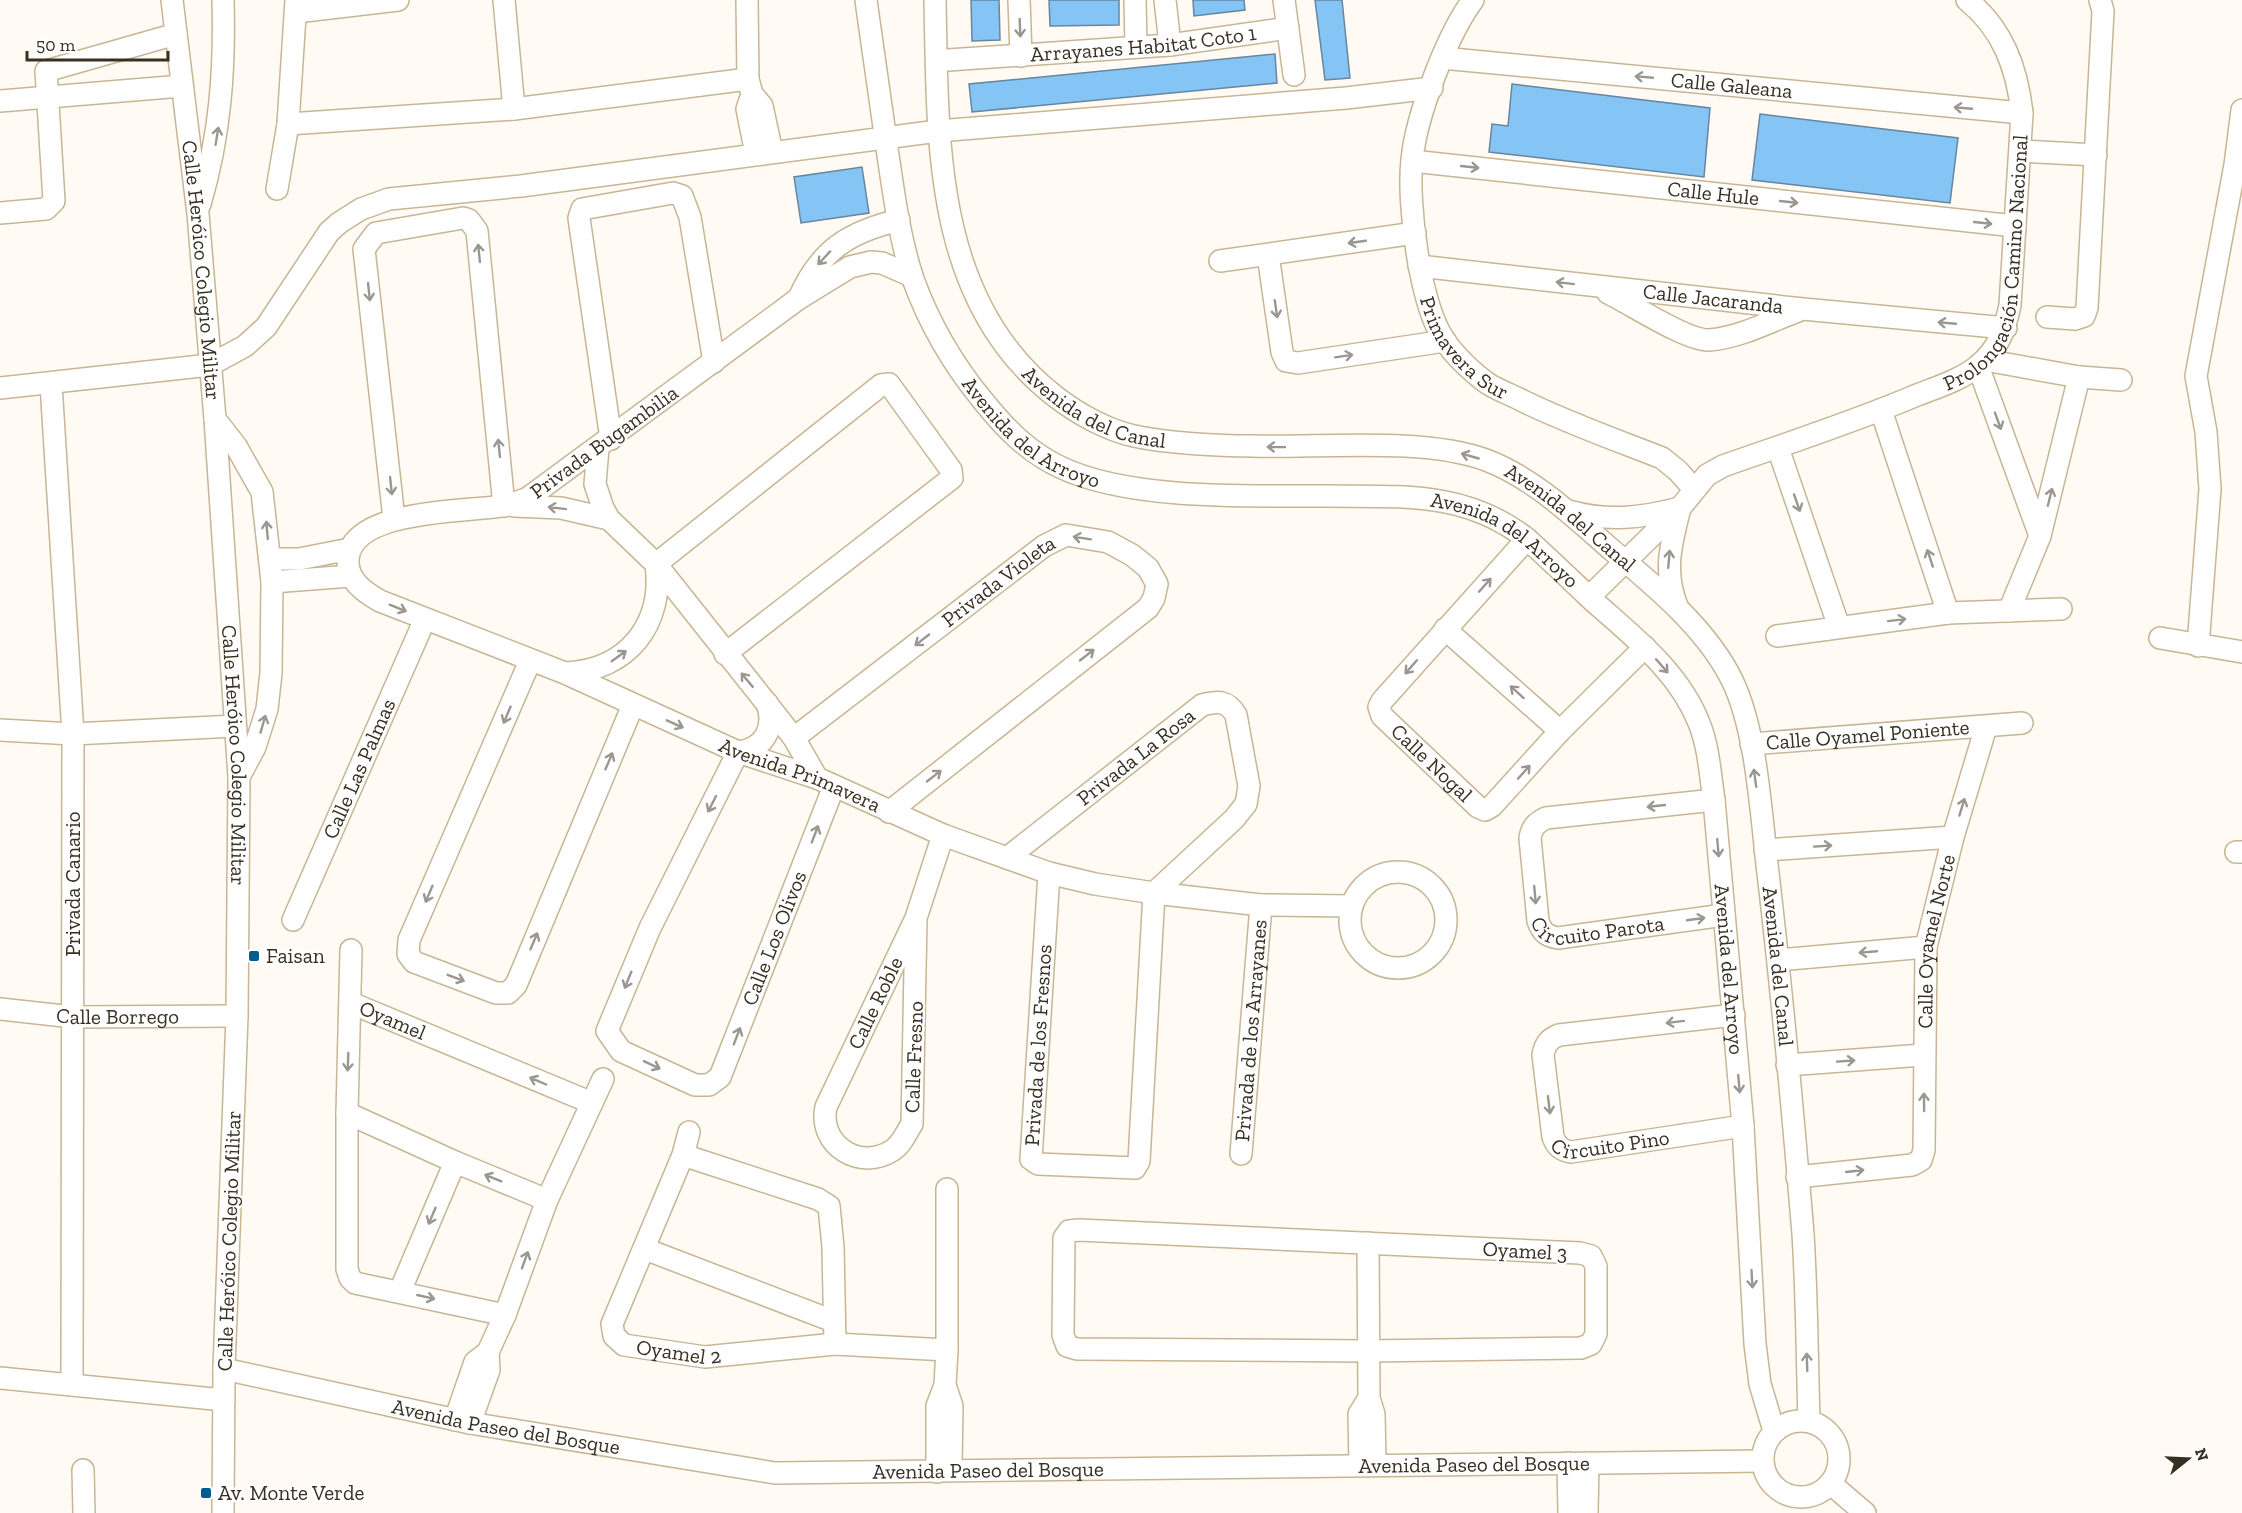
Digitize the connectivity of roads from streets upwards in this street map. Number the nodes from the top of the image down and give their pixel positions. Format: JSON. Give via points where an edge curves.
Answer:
{"nodes":[{"id":1,"x":172,"y":0,"type":"edge"},
{"id":2,"x":223,"y":0,"type":"edge"},
{"id":3,"x":398,"y":0,"type":"edge"},
{"id":4,"x":504,"y":0,"type":"edge"},
{"id":5,"x":747,"y":0,"type":"edge"},
{"id":6,"x":866,"y":0,"type":"edge"},
{"id":7,"x":935,"y":0,"type":"edge"},
{"id":8,"x":1019,"y":0,"type":"edge"},
{"id":9,"x":1136,"y":0,"type":"edge"},
{"id":10,"x":1165,"y":0,"type":"edge"},
{"id":11,"x":1284,"y":0,"type":"edge"},
{"id":12,"x":1473,"y":0,"type":"edge"},
{"id":13,"x":1966,"y":0,"type":"edge"},
{"id":14,"x":2100,"y":0,"type":"edge"},
{"id":15,"x":296,"y":6,"type":"edge"},
{"id":16,"x":1288,"y":28,"type":"junction"},
{"id":17,"x":176,"y":34,"type":"junction"},
{"id":18,"x":1170,"y":45,"type":"junction"},
{"id":19,"x":1136,"y":47,"type":"junction"},
{"id":20,"x":1021,"y":56,"type":"junction"},
{"id":21,"x":1442,"y":58,"type":"junction"},
{"id":22,"x":948,"y":60,"type":"dead end"},
{"id":23,"x":1294,"y":75,"type":"dead end"},
{"id":24,"x":182,"y":86,"type":"junction"},
{"id":25,"x":750,"y":87,"type":"junction"},
{"id":26,"x":1431,"y":88,"type":"junction"},
{"id":27,"x":48,"y":97,"type":"junction"},
{"id":28,"x":0,"y":101,"type":"edge"},
{"id":29,"x":514,"y":109,"type":"junction"},
{"id":30,"x":2242,"y":110,"type":"edge"},
{"id":31,"x":2022,"y":113,"type":"junction"},
{"id":32,"x":288,"y":124,"type":"junction"},
{"id":33,"x":938,"y":131,"type":"junction"},
{"id":34,"x":886,"y":139,"type":"junction"},
{"id":35,"x":2020,"y":151,"type":"junction"},
{"id":36,"x":764,"y":153,"type":"junction"},
{"id":37,"x":2096,"y":155,"type":"junction"},
{"id":38,"x":1412,"y":161,"type":"junction"},
{"id":39,"x":2239,"y":166,"type":"edge"},
{"id":40,"x":277,"y":189,"type":"dead end"},
{"id":41,"x":0,"y":213,"type":"edge"},
{"id":42,"x":198,"y":214,"type":"junction"},
{"id":43,"x":899,"y":220,"type":"junction"},
{"id":44,"x":2015,"y":226,"type":"junction"},
{"id":45,"x":1414,"y":233,"type":"junction"},
{"id":46,"x":1268,"y":255,"type":"junction"},
{"id":47,"x":1220,"y":261,"type":"dead end"},
{"id":48,"x":1419,"y":266,"type":"junction"},
{"id":49,"x":912,"y":276,"type":"junction"},
{"id":50,"x":1597,"y":287,"type":"junction"},
{"id":51,"x":798,"y":299,"type":"junction"},
{"id":52,"x":1803,"y":309,"type":"junction"},
{"id":53,"x":2047,"y":317,"type":"dead end"},
{"id":54,"x":2006,"y":328,"type":"junction"},
{"id":55,"x":1445,"y":341,"type":"junction"},
{"id":56,"x":714,"y":362,"type":"junction"},
{"id":57,"x":1981,"y":363,"type":"junction"},
{"id":58,"x":210,"y":365,"type":"junction"},
{"id":59,"x":2079,"y":376,"type":"junction"},
{"id":60,"x":2121,"y":380,"type":"dead end"},
{"id":61,"x":51,"y":384,"type":"junction"},
{"id":62,"x":0,"y":388,"type":"edge"},
{"id":63,"x":1881,"y":410,"type":"junction"},
{"id":64,"x":215,"y":419,"type":"junction"},
{"id":65,"x":605,"y":444,"type":"junction"},
{"id":66,"x":1778,"y":448,"type":"junction"},
{"id":67,"x":1694,"y":489,"type":"junction"},
{"id":68,"x":504,"y":506,"type":"junction"},
{"id":69,"x":1680,"y":508,"type":"junction"},
{"id":70,"x":1563,"y":510,"type":"junction"},
{"id":71,"x":394,"y":519,"type":"junction"},
{"id":72,"x":609,"y":519,"type":"junction"},
{"id":73,"x":2040,"y":536,"type":"junction"},
{"id":74,"x":1527,"y":539,"type":"junction"},
{"id":75,"x":350,"y":549,"type":"junction"},
{"id":76,"x":270,"y":560,"type":"junction"},
{"id":77,"x":1625,"y":561,"type":"junction"},
{"id":78,"x":656,"y":564,"type":"junction"},
{"id":79,"x":351,"y":576,"type":"junction"},
{"id":80,"x":272,"y":582,"type":"junction"},
{"id":81,"x":1589,"y":597,"type":"junction"},
{"id":82,"x":1678,"y":609,"type":"junction"},
{"id":83,"x":2061,"y":609,"type":"dead end"},
{"id":84,"x":2008,"y":611,"type":"junction"},
{"id":85,"x":1948,"y":613,"type":"junction"},
{"id":86,"x":425,"y":619,"type":"junction"},
{"id":87,"x":1839,"y":627,"type":"junction"},
{"id":88,"x":1445,"y":628,"type":"junction"},
{"id":89,"x":1778,"y":636,"type":"dead end"},
{"id":90,"x":2160,"y":638,"type":"dead end"},
{"id":91,"x":2198,"y":646,"type":"junction"},
{"id":92,"x":1645,"y":647,"type":"junction"},
{"id":93,"x":2242,"y":652,"type":"edge"},
{"id":94,"x":725,"y":654,"type":"junction"},
{"id":95,"x":530,"y":661,"type":"junction"},
{"id":96,"x":565,"y":673,"type":"junction"},
{"id":97,"x":767,"y":704,"type":"junction"},
{"id":98,"x":633,"y":705,"type":"junction"},
{"id":99,"x":2022,"y":723,"type":"dead end"},
{"id":100,"x":235,"y":726,"type":"junction"},
{"id":101,"x":1986,"y":727,"type":"junction"},
{"id":102,"x":0,"y":730,"type":"edge"},
{"id":103,"x":1560,"y":732,"type":"junction"},
{"id":104,"x":73,"y":734,"type":"junction"},
{"id":105,"x":794,"y":738,"type":"junction"},
{"id":106,"x":1751,"y":744,"type":"junction"},
{"id":107,"x":738,"y":752,"type":"junction"},
{"id":108,"x":239,"y":777,"type":"junction"},
{"id":109,"x":826,"y":782,"type":"junction"},
{"id":110,"x":1714,"y":800,"type":"junction"},
{"id":111,"x":889,"y":812,"type":"junction"},
{"id":112,"x":943,"y":836,"type":"junction"},
{"id":113,"x":1953,"y":837,"type":"junction"},
{"id":114,"x":1765,"y":850,"type":"junction"},
{"id":115,"x":1007,"y":858,"type":"junction"},
{"id":116,"x":1049,"y":873,"type":"junction"},
{"id":117,"x":1154,"y":893,"type":"junction"},
{"id":118,"x":1261,"y":905,"type":"junction"},
{"id":119,"x":1352,"y":906,"type":"junction"},
{"id":120,"x":1724,"y":915,"type":"junction"},
{"id":121,"x":916,"y":918,"type":"junction"},
{"id":122,"x":293,"y":920,"type":"dead end"},
{"id":123,"x":1926,"y":947,"type":"junction"},
{"id":124,"x":351,"y":950,"type":"dead end"},
{"id":125,"x":1778,"y":960,"type":"junction"},
{"id":126,"x":351,"y":1003,"type":"junction"},
{"id":127,"x":0,"y":1009,"type":"edge"},
{"id":128,"x":1734,"y":1015,"type":"junction"},
{"id":129,"x":237,"y":1016,"type":"junction"},
{"id":130,"x":73,"y":1017,"type":"junction"},
{"id":131,"x":1923,"y":1055,"type":"junction"},
{"id":132,"x":1787,"y":1065,"type":"junction"},
{"id":133,"x":603,"y":1079,"type":"dead end"},
{"id":134,"x":592,"y":1103,"type":"junction"},
{"id":135,"x":347,"y":1113,"type":"junction"},
{"id":136,"x":1743,"y":1126,"type":"junction"},
{"id":137,"x":689,"y":1132,"type":"dead end"},
{"id":138,"x":1241,"y":1154,"type":"dead end"},
{"id":139,"x":683,"y":1155,"type":"junction"},
{"id":140,"x":855,"y":1155,"type":"joint"},
{"id":141,"x":455,"y":1162,"type":"junction"},
{"id":142,"x":1797,"y":1177,"type":"junction"},
{"id":143,"x":947,"y":1189,"type":"dead end"},
{"id":144,"x":547,"y":1200,"type":"junction"},
{"id":145,"x":1368,"y":1244,"type":"junction"},
{"id":146,"x":645,"y":1248,"type":"junction"},
{"id":147,"x":399,"y":1292,"type":"junction"},
{"id":148,"x":506,"y":1315,"type":"junction"},
{"id":149,"x":833,"y":1321,"type":"junction"},
{"id":150,"x":835,"y":1344,"type":"junction"},
{"id":151,"x":946,"y":1350,"type":"junction"},
{"id":152,"x":1368,"y":1351,"type":"junction"},
{"id":153,"x":224,"y":1369,"type":"junction"},
{"id":154,"x":0,"y":1378,"type":"edge"},
{"id":155,"x":72,"y":1385,"type":"junction"},
{"id":156,"x":224,"y":1400,"type":"junction"},
{"id":157,"x":1809,"y":1420,"type":"junction"},
{"id":158,"x":462,"y":1421,"type":"junction"},
{"id":159,"x":1774,"y":1431,"type":"junction"},
{"id":160,"x":1762,"y":1461,"type":"junction"},
{"id":161,"x":1578,"y":1463,"type":"junction"},
{"id":162,"x":1367,"y":1465,"type":"junction"},
{"id":163,"x":83,"y":1470,"type":"dead end"},
{"id":164,"x":944,"y":1472,"type":"junction"},
{"id":165,"x":1831,"y":1484,"type":"junction"},
{"id":166,"x":1802,"y":1505,"type":"edge"},
{"id":167,"x":84,"y":1513,"type":"edge"},
{"id":168,"x":223,"y":1513,"type":"edge"},
{"id":169,"x":1569,"y":1513,"type":"edge"},
{"id":170,"x":1587,"y":1513,"type":"edge"},
{"id":171,"x":1865,"y":1513,"type":"edge"}],
"edges":[{"from":1,"to":17,"type":"street","name":"Calle Heróico Colegio Militar"},
{"from":42,"to":2,"type":"street","one_way":true,"via":[[214,153],[221,105],[225,57]]},
{"from":3,"to":15,"type":"street"},
{"from":4,"to":29,"type":"street"},
{"from":5,"to":25,"type":"street"},
{"from":6,"to":34,"type":"street","name":"Avenida del Arroyo"},
{"from":7,"to":33,"type":"street","name":"Avenida del Canal"},
{"from":8,"to":20,"type":"street","name":"Arrayanes Habitat Coto 1","one_way":true},
{"from":9,"to":19,"type":"street"},
{"from":10,"to":18,"type":"street"},
{"from":11,"to":16,"type":"street"},
{"from":12,"to":21,"type":"street"},
{"from":13,"to":31,"type":"street","name":"Prolongación Camino Nacional","via":[[1988,20],[2008,52]]},
{"from":14,"to":37,"type":"street","via":[[2103,10]]},
{"from":15,"to":32,"type":"street"},
{"from":16,"to":18,"type":"street","name":"Arrayanes Habitat Coto 1"},
{"from":16,"to":23,"type":"street"},
{"from":17,"to":24,"type":"street","name":"Calle Heróico Colegio Militar"},
{"from":17,"to":27,"type":"street","via":[[46,71]]},
{"from":18,"to":19,"type":"street","name":"Arrayanes Habitat Coto 1"},
{"from":19,"to":20,"type":"street","name":"Arrayanes Habitat Coto 1"},
{"from":20,"to":22,"type":"street"},
{"from":21,"to":26,"type":"street"},
{"from":31,"to":21,"type":"street","name":"Calle Galeana","one_way":true},
{"from":24,"to":27,"type":"street"},
{"from":24,"to":42,"type":"street","name":"Calle Heróico Colegio Militar"},
{"from":25,"to":29,"type":"street"},
{"from":25,"to":36,"type":"street","via":[[747,110]]},
{"from":26,"to":33,"type":"street"},
{"from":26,"to":38,"type":"street","name":"Primavera Sur"},
{"from":27,"to":28,"type":"street"},
{"from":27,"to":41,"type":"street","via":[[54,201],[46,209]]},
{"from":29,"to":32,"type":"street"},
{"from":30,"to":39,"type":"street"},
{"from":31,"to":35,"type":"street","name":"Prolongación Camino Nacional"},
{"from":32,"to":40,"type":"street"},
{"from":33,"to":34,"type":"street"},
{"from":70,"to":33,"type":"street","name":"Avenida del Canal","one_way":true,"via":[[1505,469],[1460,453],[1406,447],[1242,446],[1132,436],[1078,413],[1030,377],[996,331],[962,265],[949,218]]},
{"from":34,"to":36,"type":"street"},
{"from":34,"to":43,"type":"street","name":"Avenida del Arroyo"},
{"from":35,"to":37,"type":"street"},
{"from":35,"to":44,"type":"street","name":"Prolongación Camino Nacional"},
{"from":36,"to":58,"type":"street","via":[[374,203],[350,215],[330,232],[275,316],[256,337],[229,357]]},
{"from":37,"to":53,"type":"street","via":[[2087,308],[2084,316],[2075,319]]},
{"from":38,"to":44,"type":"street","name":"Calle Hule","one_way":true},
{"from":38,"to":45,"type":"street","name":"Primavera Sur"},
{"from":39,"to":91,"type":"street","via":[[2196,376],[2206,432],[2210,489]]},
{"from":42,"to":58,"type":"street","name":"Calle Heróico Colegio Militar"},
{"from":43,"to":49,"type":"street","name":"Avenida del Arroyo"},
{"from":43,"to":51,"type":"street","name":"Privada Bugambilia","one_way":true,"via":[[864,229],[836,246],[814,270]]},
{"from":44,"to":54,"type":"street","name":"Prolongación Camino Nacional"},
{"from":45,"to":46,"type":"street","one_way":true},
{"from":45,"to":48,"type":"street","name":"Primavera Sur"},
{"from":46,"to":47,"type":"street"},
{"from":46,"to":55,"type":"street","one_way":true,"via":[[1286,362]]},
{"from":50,"to":48,"type":"street","name":"Calle Jacaranda","one_way":true},
{"from":48,"to":55,"type":"street","name":"Primavera Sur","via":[[1431,310]]},
{"from":49,"to":51,"type":"street","name":"Privada Bugambilia","via":[[882,263],[860,263]]},
{"from":49,"to":74,"type":"street","name":"Avenida del Arroyo","via":[[946,347],[977,394],[1015,437],[1060,467],[1110,483],[1159,491],[1424,497],[1483,512],[1509,524]]},
{"from":50,"to":52,"type":"street","name":"Calle Jacaranda"},
{"from":50,"to":52,"type":"street","via":[[1691,336],[1708,340]]},
{"from":51,"to":56,"type":"street","name":"Privada Bugambilia"},
{"from":54,"to":52,"type":"street","name":"Calle Jacaranda","one_way":true},
{"from":54,"to":57,"type":"street","name":"Prolongación Camino Nacional","via":[[1995,349]]},
{"from":55,"to":67,"type":"street","name":"Primavera Sur","via":[[1487,383],[1662,458]]},
{"from":56,"to":65,"type":"street","name":"Privada Bugambilia"},
{"from":56,"to":65,"type":"street","via":[[690,217],[682,196],[673,193],[582,210],[579,218]]},
{"from":57,"to":59,"type":"street"},
{"from":57,"to":63,"type":"street","name":"Prolongación Camino Nacional","via":[[1951,381]]},
{"from":57,"to":73,"type":"street","one_way":true},
{"from":58,"to":61,"type":"street"},
{"from":58,"to":64,"type":"street","name":"Calle Heróico Colegio Militar"},
{"from":59,"to":60,"type":"street"},
{"from":73,"to":59,"type":"street","one_way":true},
{"from":61,"to":62,"type":"street"},
{"from":61,"to":104,"type":"street","name":"Privada Canario"},
{"from":63,"to":66,"type":"street","name":"Prolongación Camino Nacional"},
{"from":85,"to":63,"type":"street","one_way":true},
{"from":76,"to":64,"type":"street","one_way":true,"via":[[265,504],[258,480]]},
{"from":64,"to":100,"type":"street","name":"Calle Heróico Colegio Militar"},
{"from":65,"to":68,"type":"street","name":"Privada Bugambilia","via":[[528,498]]},
{"from":65,"to":72,"type":"street","via":[[595,484]]},
{"from":66,"to":67,"type":"street","name":"Prolongación Camino Nacional","via":[[1723,466]]},
{"from":66,"to":87,"type":"street","one_way":true},
{"from":67,"to":69,"type":"street","name":"Prolongación Camino Nacional"},
{"from":68,"to":71,"type":"street","name":"Privada Bugambilia"},
{"from":68,"to":71,"type":"street","one_way":true,"via":[[477,231],[463,218],[376,232],[364,249]]},
{"from":72,"to":68,"type":"street","one_way":true,"via":[[561,508]]},
{"from":69,"to":70,"type":"street","via":[[1621,519]]},
{"from":69,"to":77,"type":"street","name":"Prolongación Camino Nacional"},
{"from":82,"to":69,"type":"street","name":"Prolongación Camino Nacional","one_way":true,"via":[[1671,591],[1668,562]]},
{"from":70,"to":77,"type":"street","name":"Avenida del Canal"},
{"from":71,"to":75,"type":"street","name":"Privada Bugambilia","via":[[366,531]]},
{"from":72,"to":78,"type":"street"},
{"from":73,"to":84,"type":"street"},
{"from":74,"to":81,"type":"street","name":"Avenida del Arroyo"},
{"from":88,"to":74,"type":"street","name":"Calle Nogal","one_way":true},
{"from":75,"to":76,"type":"street"},
{"from":75,"to":79,"type":"street"},
{"from":76,"to":80,"type":"street"},
{"from":77,"to":81,"type":"street","name":"Prolongación Camino Nacional"},
{"from":77,"to":82,"type":"street","name":"Avenida del Canal"},
{"from":78,"to":94,"type":"street"},
{"from":78,"to":94,"type":"street","via":[[881,385],[893,387],[951,470],[952,478]]},
{"from":96,"to":78,"type":"street","one_way":true,"via":[[605,665],[637,640],[655,604]]},
{"from":79,"to":80,"type":"street"},
{"from":79,"to":86,"type":"street","name":"Avenida Primavera","one_way":true,"via":[[371,596]]},
{"from":108,"to":80,"type":"street","one_way":true,"via":[[255,747],[267,709],[272,673]]},
{"from":81,"to":92,"type":"street","name":"Avenida del Arroyo"},
{"from":82,"to":106,"type":"street","name":"Avenida del Canal","via":[[1733,681]]},
{"from":83,"to":84,"type":"street"},
{"from":84,"to":85,"type":"street"},
{"from":87,"to":85,"type":"street","one_way":true},
{"from":86,"to":95,"type":"street","name":"Avenida Primavera"},
{"from":86,"to":122,"type":"street","name":"Calle Las Palmas"},
{"from":87,"to":89,"type":"street"},
{"from":103,"to":88,"type":"street","one_way":true},
{"from":88,"to":103,"type":"street","name":"Calle Nogal","one_way":true,"via":[[1380,707],[1382,716],[1478,807],[1485,810],[1492,806]]},
{"from":90,"to":91,"type":"street"},
{"from":91,"to":93,"type":"street"},
{"from":92,"to":103,"type":"street","name":"Calle Nogal"},
{"from":92,"to":110,"type":"street","name":"Avenida del Arroyo","one_way":true,"via":[[1678,685],[1700,724]]},
{"from":97,"to":94,"type":"street","one_way":true},
{"from":95,"to":96,"type":"street","name":"Avenida Primavera"},
{"from":95,"to":98,"type":"street","one_way":true,"via":[[410,940],[408,954],[414,962],[496,993],[508,993],[516,985]]},
{"from":96,"to":98,"type":"street","name":"Avenida Primavera"},
{"from":97,"to":105,"type":"street"},
{"from":97,"to":107,"type":"street","via":[[771,720],[766,736],[754,748]]},
{"from":98,"to":107,"type":"street","name":"Avenida Primavera","one_way":true},
{"from":99,"to":101,"type":"street"},
{"from":100,"to":104,"type":"street"},
{"from":100,"to":108,"type":"street","name":"Calle Heróico Colegio Militar"},
{"from":101,"to":106,"type":"street","name":"Calle Oyamel Poniente"},
{"from":113,"to":101,"type":"street","name":"Calle Oyamel Norte","one_way":true},
{"from":102,"to":104,"type":"street"},
{"from":104,"to":130,"type":"street","name":"Privada Canario"},
{"from":105,"to":109,"type":"street"},
{"from":111,"to":105,"type":"street","name":"Privada Violeta","one_way":true,"via":[[1148,608],[1157,584],[1148,568],[1108,542],[1066,536],[1044,546]]},
{"from":114,"to":106,"type":"street","name":"Avenida del Canal","one_way":true},
{"from":107,"to":109,"type":"street","name":"Avenida Primavera"},
{"from":107,"to":109,"type":"street","name":"Calle Los Olivos","one_way":true,"via":[[650,928],[607,1031],[621,1051],[695,1085],[709,1085],[720,1077]]},
{"from":108,"to":129,"type":"street","name":"Calle Heróico Colegio Militar"},
{"from":109,"to":111,"type":"street","name":"Avenida Primavera"},
{"from":110,"to":120,"type":"street","name":"Avenida del Arroyo","one_way":true},
{"from":110,"to":120,"type":"street","name":"Circuito Parota","one_way":true,"via":[[1546,818],[1532,829],[1530,838],[1538,921],[1549,936],[1558,938]]},
{"from":111,"to":112,"type":"street","name":"Avenida Primavera"},
{"from":112,"to":115,"type":"street","name":"Avenida Primavera"},
{"from":112,"to":121,"type":"street","name":"Calle Roble"},
{"from":114,"to":113,"type":"street","one_way":true},
{"from":113,"to":123,"type":"street","name":"Calle Oyamel Norte"},
{"from":114,"to":125,"type":"street","name":"Avenida del Canal"},
{"from":115,"to":116,"type":"street","name":"Avenida Primavera"},
{"from":115,"to":117,"type":"street","name":"Privada La Rosa","via":[[1202,705],[1222,702],[1231,706],[1236,716],[1249,786],[1246,804]]},
{"from":116,"to":117,"type":"street","name":"Avenida Primavera"},
{"from":116,"to":117,"type":"street","name":"Privada de los Fresnos","via":[[1030,1155],[1038,1164],[1130,1169],[1138,1166]]},
{"from":117,"to":118,"type":"street","name":"Avenida Primavera"},
{"from":118,"to":119,"type":"street","name":"Avenida Primavera"},
{"from":118,"to":138,"type":"street","name":"Privada de los Arrayanes"},
{"from":119,"to":119,"type":"street","via":[[1350,918],[1355,941],[1381,965],[1416,965],[1431,955],[1442,940],[1446,917],[1441,900],[1430,885],[1409,874],[1375,878],[1357,895]]},
{"from":120,"to":128,"type":"street","name":"Avenida del Arroyo"},
{"from":121,"to":140,"type":"street","name":"Calle Roble","via":[[826,1107],[828,1136],[839,1149]]},
{"from":121,"to":140,"type":"street","name":"Calle Fresno","via":[[912,1124],[891,1151],[872,1157]]},
{"from":123,"to":125,"type":"street","one_way":true},
{"from":123,"to":131,"type":"street","name":"Calle Oyamel Norte"},
{"from":124,"to":126,"type":"street"},
{"from":125,"to":132,"type":"street","name":"Avenida del Canal"},
{"from":134,"to":126,"type":"street","name":"Oyamel","one_way":true},
{"from":126,"to":135,"type":"street","name":"Oyamel","one_way":true},
{"from":127,"to":130,"type":"street","name":"Calle Borrego"},
{"from":128,"to":136,"type":"street","name":"Avenida del Arroyo","one_way":true},
{"from":128,"to":136,"type":"street","name":"Circuito Pino","one_way":true,"via":[[1559,1035],[1550,1039],[1544,1055],[1553,1137],[1563,1150],[1571,1152]]},
{"from":129,"to":130,"type":"street","name":"Calle Borrego"},
{"from":129,"to":153,"type":"street","name":"Calle Heróico Colegio Militar"},
{"from":130,"to":155,"type":"street","name":"Privada Canario"},
{"from":132,"to":131,"type":"street","one_way":true},
{"from":142,"to":131,"type":"street","name":"Calle Oyamel Norte","one_way":true,"via":[[1912,1165],[1921,1160]]},
{"from":132,"to":142,"type":"street","name":"Avenida del Canal"},
{"from":133,"to":134,"type":"street"},
{"from":134,"to":144,"type":"street"},
{"from":135,"to":141,"type":"street"},
{"from":135,"to":147,"type":"street","name":"Oyamel","via":[[347,1269],[355,1283]]},
{"from":136,"to":159,"type":"street","name":"Avenida del Arroyo","one_way":true,"via":[[1755,1344],[1760,1384]]},
{"from":137,"to":139,"type":"street","name":"Oyamel 2"},
{"from":139,"to":146,"type":"street","name":"Oyamel 2"},
{"from":139,"to":149,"type":"street","via":[[829,1206]]},
{"from":144,"to":141,"type":"street","one_way":true},
{"from":141,"to":147,"type":"street","one_way":true},
{"from":157,"to":142,"type":"street","name":"Avenida del Canal","one_way":true},
{"from":143,"to":151,"type":"street"},
{"from":148,"to":144,"type":"street","one_way":true},
{"from":145,"to":152,"type":"street"},
{"from":145,"to":152,"type":"street","name":"Oyamel 3","via":[[1591,1256],[1596,1266],[1596,1334],[1591,1344],[1581,1348]]},
{"from":145,"to":152,"type":"street","name":"Oyamel 3","via":[[1069,1231],[1064,1238],[1063,1335],[1067,1346],[1077,1349]]},
{"from":146,"to":149,"type":"street"},
{"from":146,"to":150,"type":"street","name":"Oyamel 2","via":[[612,1324],[614,1336],[624,1345],[705,1357]]},
{"from":147,"to":148,"type":"street","name":"Oyamel","one_way":true},
{"from":148,"to":158,"type":"street","via":[[488,1353],[475,1362]]},
{"from":149,"to":150,"type":"street"},
{"from":150,"to":151,"type":"street","name":"Oyamel 2"},
{"from":151,"to":164,"type":"street","via":[[945,1385],[952,1406]]},
{"from":152,"to":162,"type":"street","via":[[1369,1398],[1374,1414]]},
{"from":153,"to":156,"type":"street","name":"Calle Heróico Colegio Militar"},
{"from":153,"to":158,"type":"street","name":"Avenida Paseo del Bosque"},
{"from":154,"to":155,"type":"street"},
{"from":155,"to":156,"type":"street"},
{"from":156,"to":168,"type":"street","name":"Calle Heróico Colegio Militar"},
{"from":157,"to":159,"type":"street","via":[[1790,1421]]},
{"from":157,"to":165,"type":"street","via":[[1824,1427],[1835,1439],[1840,1454],[1839,1470]]},
{"from":158,"to":164,"type":"street","name":"Avenida Paseo del Bosque","via":[[776,1473]]},
{"from":159,"to":160,"type":"street","via":[[1765,1443]]},
{"from":160,"to":161,"type":"street","name":"Avenida Paseo del Bosque"},
{"from":160,"to":166,"type":"street","via":[[1773,1486]]},
{"from":161,"to":162,"type":"street","name":"Avenida Paseo del Bosque"},
{"from":161,"to":169,"type":"street"},
{"from":161,"to":170,"type":"street"},
{"from":162,"to":164,"type":"street","name":"Avenida Paseo del Bosque"},
{"from":163,"to":167,"type":"street"},
{"from":165,"to":166,"type":"street"},
{"from":165,"to":171,"type":"street"}]}
